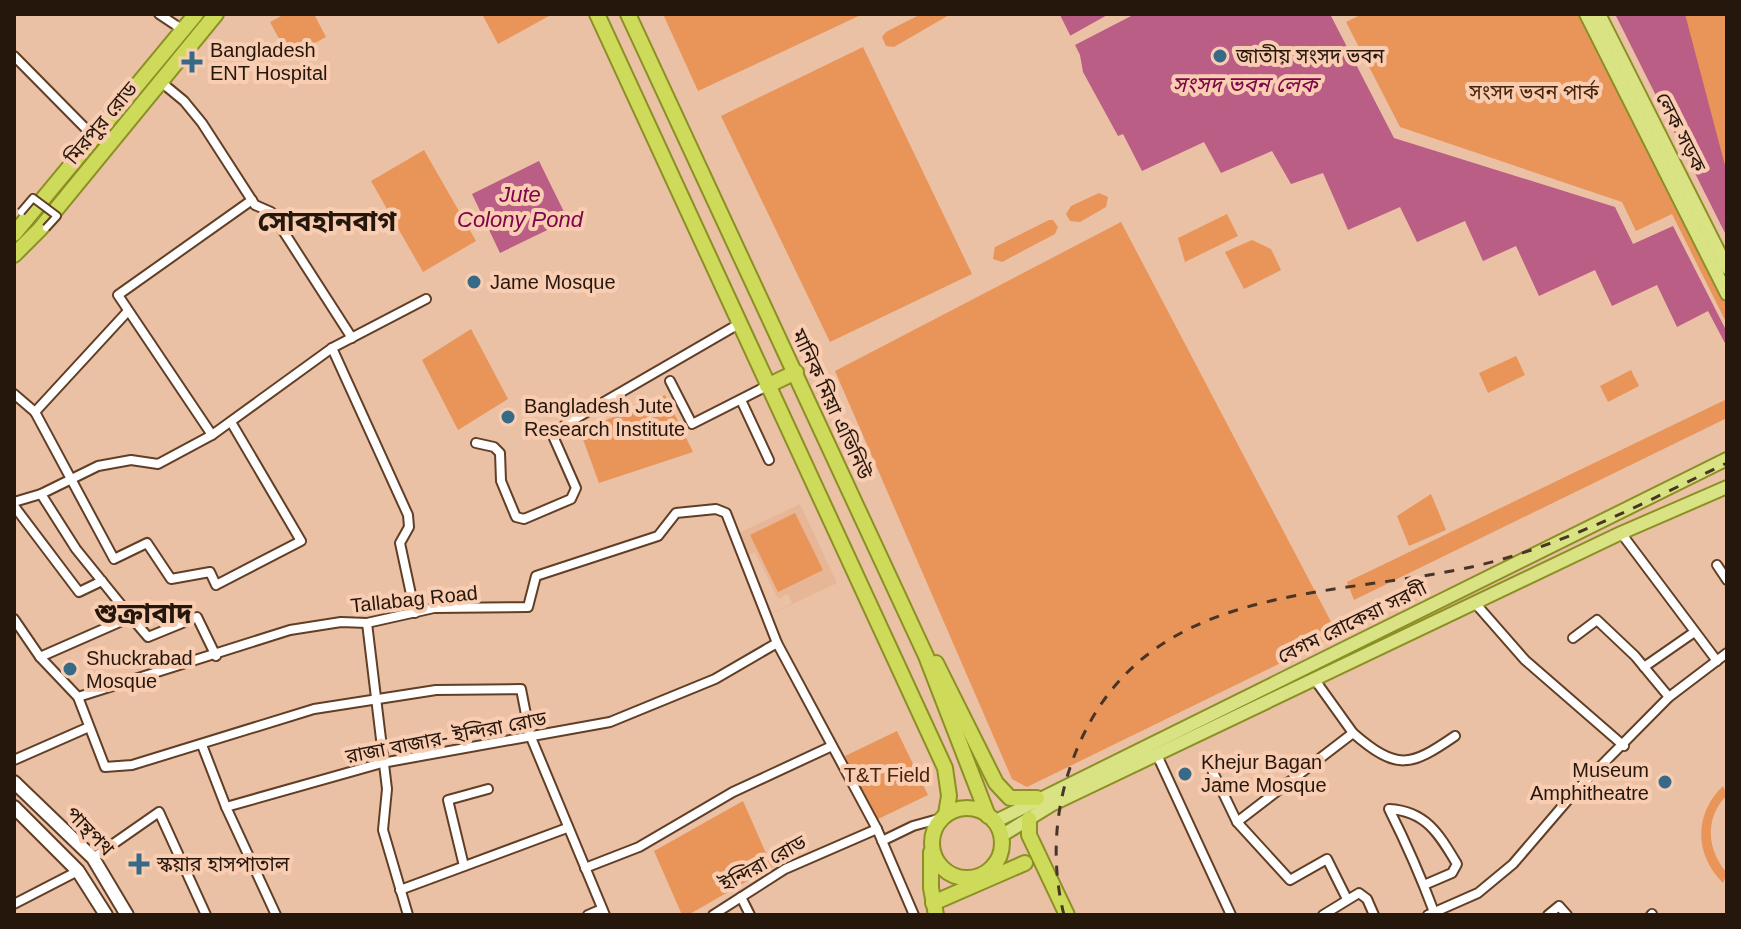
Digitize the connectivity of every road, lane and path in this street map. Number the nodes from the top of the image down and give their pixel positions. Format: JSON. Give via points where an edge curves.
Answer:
{"nodes":[{"id":1,"x":159,"y":14,"type":"edge"},
{"id":2,"x":196,"y":14,"type":"edge"},
{"id":3,"x":216,"y":14,"type":"edge"},
{"id":4,"x":597,"y":14,"type":"edge"},
{"id":5,"x":628,"y":14,"type":"edge"},
{"id":6,"x":1586,"y":14,"type":"edge"},
{"id":7,"x":1599,"y":14,"type":"edge"},
{"id":8,"x":183,"y":30,"type":"junction"},
{"id":9,"x":14,"y":56,"type":"edge"},
{"id":10,"x":161,"y":82,"type":"junction"},
{"id":11,"x":675,"y":118,"type":"junction"},
{"id":12,"x":648,"y":131,"type":"junction"},
{"id":13,"x":96,"y":139,"type":"junction"},
{"id":14,"x":88,"y":159,"type":"junction"},
{"id":15,"x":252,"y":200,"type":"junction"},
{"id":16,"x":21,"y":212,"type":"dead end"},
{"id":17,"x":46,"y":228,"type":"dead end"},
{"id":18,"x":14,"y":234,"type":"edge"},
{"id":19,"x":14,"y":255,"type":"edge"},
{"id":20,"x":1727,"y":268,"type":"edge"},
{"id":21,"x":1727,"y":294,"type":"edge"},
{"id":22,"x":426,"y":299,"type":"dead end"},
{"id":23,"x":128,"y":311,"type":"junction"},
{"id":24,"x":737,"y":325,"type":"junction"},
{"id":25,"x":352,"y":338,"type":"junction"},
{"id":26,"x":332,"y":348,"type":"junction"},
{"id":27,"x":796,"y":372,"type":"junction"},
{"id":28,"x":670,"y":381,"type":"dead end"},
{"id":29,"x":767,"y":386,"type":"junction"},
{"id":30,"x":14,"y":394,"type":"edge"},
{"id":31,"x":741,"y":400,"type":"junction"},
{"id":32,"x":35,"y":412,"type":"junction"},
{"id":33,"x":231,"y":422,"type":"junction"},
{"id":34,"x":212,"y":435,"type":"junction"},
{"id":35,"x":476,"y":443,"type":"dead end"},
{"id":36,"x":1727,"y":459,"type":"edge"},
{"id":37,"x":769,"y":460,"type":"dead end"},
{"id":38,"x":68,"y":479,"type":"junction"},
{"id":39,"x":1727,"y":487,"type":"edge"},
{"id":40,"x":41,"y":494,"type":"junction"},
{"id":41,"x":14,"y":504,"type":"edge"},
{"id":42,"x":1621,"y":533,"type":"junction"},
{"id":43,"x":1717,"y":565,"type":"dead end"},
{"id":44,"x":1727,"y":580,"type":"edge"},
{"id":45,"x":102,"y":581,"type":"junction"},
{"id":46,"x":1475,"y":603,"type":"junction"},
{"id":47,"x":415,"y":613,"type":"junction"},
{"id":48,"x":131,"y":617,"type":"junction"},
{"id":49,"x":14,"y":619,"type":"edge"},
{"id":50,"x":367,"y":623,"type":"junction"},
{"id":51,"x":1693,"y":633,"type":"junction"},
{"id":52,"x":1573,"y":638,"type":"dead end"},
{"id":53,"x":777,"y":643,"type":"junction"},
{"id":54,"x":1727,"y":653,"type":"edge"},
{"id":55,"x":216,"y":656,"type":"junction"},
{"id":56,"x":926,"y":656,"type":"junction"},
{"id":57,"x":40,"y":657,"type":"junction"},
{"id":58,"x":1717,"y":661,"type":"junction"},
{"id":59,"x":1644,"y":667,"type":"junction"},
{"id":60,"x":1315,"y":680,"type":"junction"},
{"id":61,"x":78,"y":697,"type":"junction"},
{"id":62,"x":1669,"y":697,"type":"junction"},
{"id":63,"x":374,"y":700,"type":"junction"},
{"id":64,"x":89,"y":727,"type":"junction"},
{"id":65,"x":1353,"y":733,"type":"junction"},
{"id":66,"x":530,"y":735,"type":"junction"},
{"id":67,"x":1455,"y":736,"type":"dead end"},
{"id":68,"x":202,"y":745,"type":"junction"},
{"id":69,"x":832,"y":746,"type":"junction"},
{"id":70,"x":1624,"y":746,"type":"junction"},
{"id":71,"x":1157,"y":755,"type":"junction"},
{"id":72,"x":14,"y":760,"type":"edge"},
{"id":73,"x":382,"y":763,"type":"junction"},
{"id":74,"x":1212,"y":770,"type":"dead end"},
{"id":75,"x":14,"y":782,"type":"edge"},
{"id":76,"x":488,"y":789,"type":"dead end"},
{"id":77,"x":29,"y":797,"type":"junction"},
{"id":78,"x":1037,"y":798,"type":"junction"},
{"id":79,"x":14,"y":806,"type":"edge"},
{"id":80,"x":226,"y":807,"type":"junction"},
{"id":81,"x":944,"y":816,"type":"junction"},
{"id":82,"x":991,"y":819,"type":"junction"},
{"id":83,"x":1029,"y":819,"type":"junction"},
{"id":84,"x":1237,"y":822,"type":"junction"},
{"id":85,"x":567,"y":828,"type":"junction"},
{"id":86,"x":877,"y":829,"type":"junction"},
{"id":87,"x":882,"y":841,"type":"junction"},
{"id":88,"x":1001,"y":842,"type":"junction"},
{"id":89,"x":932,"y":846,"type":"junction"},
{"id":90,"x":93,"y":858,"type":"junction"},
{"id":91,"x":1025,"y":863,"type":"junction"},
{"id":92,"x":464,"y":866,"type":"junction"},
{"id":93,"x":585,"y":868,"type":"junction"},
{"id":94,"x":78,"y":871,"type":"junction"},
{"id":95,"x":1424,"y":885,"type":"junction"},
{"id":96,"x":400,"y":890,"type":"junction"},
{"id":97,"x":741,"y":897,"type":"junction"},
{"id":98,"x":1347,"y":899,"type":"junction"},
{"id":99,"x":14,"y":904,"type":"edge"},
{"id":100,"x":934,"y":909,"type":"edge"},
{"id":101,"x":604,"y":912,"type":"edge"},
{"id":102,"x":1431,"y":914,"type":"edge"},
{"id":103,"x":106,"y":915,"type":"edge"},
{"id":104,"x":127,"y":915,"type":"edge"},
{"id":105,"x":206,"y":915,"type":"edge"},
{"id":106,"x":276,"y":915,"type":"edge"},
{"id":107,"x":408,"y":915,"type":"edge"},
{"id":108,"x":588,"y":915,"type":"edge"},
{"id":109,"x":713,"y":915,"type":"edge"},
{"id":110,"x":750,"y":915,"type":"edge"},
{"id":111,"x":914,"y":915,"type":"edge"},
{"id":112,"x":1056,"y":915,"type":"edge"},
{"id":113,"x":1067,"y":915,"type":"edge"},
{"id":114,"x":1231,"y":915,"type":"edge"},
{"id":115,"x":1323,"y":915,"type":"edge"},
{"id":116,"x":1374,"y":915,"type":"edge"},
{"id":117,"x":1548,"y":915,"type":"edge"},
{"id":118,"x":1567,"y":915,"type":"edge"}],
"edges":[{"from":1,"to":8,"type":"street"},
{"from":2,"to":8,"type":"highway","name":"মিরপুর রোড"},
{"from":3,"to":10,"type":"highway","name":"মিরপুর রোড"},
{"from":4,"to":12,"type":"highway"},
{"from":5,"to":11,"type":"highway","name":"মানিক মিয়া এভিনিউ"},
{"from":6,"to":21,"type":"main road"},
{"from":7,"to":20,"type":"main road","name":"লেক সড়ক"},
{"from":8,"to":13,"type":"highway","name":"মিরপুর রোড"},
{"from":9,"to":13,"type":"street"},
{"from":10,"to":14,"type":"highway","name":"মিরপুর রোড"},
{"from":10,"to":15,"type":"street","via":[[202,123]]},
{"from":11,"to":12,"type":"highway"},
{"from":11,"to":27,"type":"highway","name":"মানিক মিয়া এভিনিউ"},
{"from":12,"to":24,"type":"highway"},
{"from":13,"to":14,"type":"highway","name":"মিরপুর রোড"},
{"from":14,"to":18,"type":"highway","name":"মিরপুর রোড"},
{"from":14,"to":19,"type":"highway","name":"মিরপুর রোড"},
{"from":15,"to":23,"type":"street","via":[[118,295]]},
{"from":15,"to":25,"type":"street","via":[[271,212]]},
{"from":16,"to":17,"type":"street","bridge":true,"via":[[33,198],[57,216]]},
{"from":22,"to":25,"type":"street"},
{"from":23,"to":32,"type":"street"},
{"from":23,"to":34,"type":"street"},
{"from":24,"to":29,"type":"highway"},
{"from":24,"to":35,"type":"street","via":[[553,436],[576,488],[571,499],[524,519],[516,517],[501,481],[500,453]]},
{"from":25,"to":26,"type":"street"},
{"from":26,"to":33,"type":"street"},
{"from":26,"to":47,"type":"street","via":[[408,515],[409,527],[400,543]]},
{"from":27,"to":29,"type":"highway"},
{"from":27,"to":56,"type":"highway","name":"মানিক মিয়া এভিনিউ"},
{"from":28,"to":31,"type":"street","via":[[692,424]]},
{"from":29,"to":31,"type":"street"},
{"from":29,"to":81,"type":"highway","via":[[945,768],[949,796]]},
{"from":30,"to":32,"type":"street"},
{"from":31,"to":37,"type":"street"},
{"from":32,"to":38,"type":"street"},
{"from":33,"to":34,"type":"street"},
{"from":33,"to":38,"type":"street","via":[[301,541],[216,585],[210,572],[171,579],[147,543],[114,559]]},
{"from":34,"to":38,"type":"street","via":[[158,464],[131,460]]},
{"from":36,"to":78,"type":"main road","name":"বেগম রোকেয়া সরণী"},
{"from":38,"to":40,"type":"street"},
{"from":39,"to":42,"type":"main road","name":"বেগম রোকেয়া সরণী"},
{"from":40,"to":41,"type":"street"},
{"from":40,"to":45,"type":"street"},
{"from":41,"to":45,"type":"street","via":[[79,592]]},
{"from":42,"to":46,"type":"main road","name":"বেগম রোকেয়া সরণী"},
{"from":42,"to":51,"type":"street"},
{"from":43,"to":44,"type":"street"},
{"from":45,"to":48,"type":"street"},
{"from":46,"to":60,"type":"main road","name":"বেগম রোকেয়া সরণী"},
{"from":46,"to":70,"type":"street","via":[[1525,660]]},
{"from":47,"to":50,"type":"street","name":"Tallabag Road"},
{"from":47,"to":53,"type":"street","name":"Tallabag Road","via":[[528,607],[536,576],[658,536],[676,513],[721,511]]},
{"from":48,"to":55,"type":"street","via":[[148,637],[197,617]]},
{"from":48,"to":57,"type":"street"},
{"from":49,"to":57,"type":"street"},
{"from":50,"to":55,"type":"street","name":"Tallabag Road","via":[[290,630]]},
{"from":50,"to":63,"type":"street"},
{"from":51,"to":58,"type":"street"},
{"from":51,"to":59,"type":"street"},
{"from":52,"to":59,"type":"street","via":[[1597,620]]},
{"from":53,"to":66,"type":"street","name":"রাজা বাজার- ইন্দিরা রোড","via":[[671,699],[610,722]]},
{"from":53,"to":69,"type":"street"},
{"from":54,"to":58,"type":"street"},
{"from":55,"to":61,"type":"street","name":"Tallabag Road"},
{"from":56,"to":78,"type":"highway","via":[[945,678],[996,783],[1010,798]]},
{"from":56,"to":82,"type":"highway","name":"মানিক মিয়া এভিনিউ"},
{"from":57,"to":61,"type":"street"},
{"from":58,"to":62,"type":"street"},
{"from":59,"to":62,"type":"street"},
{"from":60,"to":65,"type":"street"},
{"from":60,"to":71,"type":"main road","name":"বেগম রোকেয়া সরণী"},
{"from":61,"to":64,"type":"street"},
{"from":62,"to":70,"type":"street"},
{"from":63,"to":66,"type":"street","via":[[436,690],[521,689]]},
{"from":63,"to":68,"type":"street","via":[[314,709]]},
{"from":63,"to":73,"type":"street"},
{"from":64,"to":68,"type":"street","via":[[105,767],[132,765]]},
{"from":64,"to":72,"type":"street"},
{"from":65,"to":67,"type":"street","via":[[1374,752],[1409,762]]},
{"from":65,"to":84,"type":"street"},
{"from":66,"to":73,"type":"street","name":"রাজা বাজার- ইন্দিরা রোড"},
{"from":66,"to":85,"type":"street"},
{"from":68,"to":80,"type":"street"},
{"from":69,"to":86,"type":"street"},
{"from":69,"to":93,"type":"street","via":[[733,792],[639,847]]},
{"from":70,"to":102,"type":"street","via":[[1573,794],[1513,864],[1478,893]]},
{"from":71,"to":83,"type":"main road","name":"বেগম রোকেয়া সরণী"},
{"from":71,"to":114,"type":"street"},
{"from":73,"to":80,"type":"street","name":"রাজা বাজার- ইন্দিরা রোড"},
{"from":73,"to":96,"type":"street","via":[[387,789],[383,830]]},
{"from":74,"to":84,"type":"street"},
{"from":75,"to":77,"type":"main road","name":"পান্থপথ"},
{"from":76,"to":92,"type":"street","via":[[448,800]]},
{"from":77,"to":79,"type":"street"},
{"from":77,"to":90,"type":"main road","name":"পান্থপথ"},
{"from":78,"to":82,"type":"main road","name":"বেগম রোকেয়া সরণী"},
{"from":79,"to":94,"type":"main road","name":"পান্থপথ"},
{"from":80,"to":106,"type":"street"},
{"from":81,"to":82,"type":"highway","via":[[970,808]]},
{"from":81,"to":87,"type":"street"},
{"from":81,"to":89,"type":"highway","via":[[933,832]]},
{"from":82,"to":88,"type":"highway"},
{"from":83,"to":88,"type":"main road","name":"বেগম রোকেয়া সরণী"},
{"from":83,"to":113,"type":"highway","via":[[1029,835]]},
{"from":84,"to":98,"type":"street","via":[[1290,880],[1327,859]]},
{"from":85,"to":92,"type":"street"},
{"from":85,"to":93,"type":"street"},
{"from":86,"to":87,"type":"street"},
{"from":86,"to":97,"type":"street","name":"ইন্দিরা রোড","via":[[785,869]]},
{"from":87,"to":111,"type":"street"},
{"from":88,"to":89,"type":"highway","via":[[991,867],[965,878],[945,870]]},
{"from":88,"to":91,"type":"highway"},
{"from":89,"to":100,"type":"highway"},
{"from":90,"to":104,"type":"main road","name":"পান্থপথ"},
{"from":90,"to":105,"type":"street","via":[[159,812]]},
{"from":91,"to":100,"type":"highway"},
{"from":91,"to":112,"type":"highway","via":[[1033,865]]},
{"from":92,"to":96,"type":"street"},
{"from":93,"to":101,"type":"street"},
{"from":94,"to":99,"type":"street"},
{"from":94,"to":103,"type":"main road","name":"পান্থপথ"},
{"from":95,"to":95,"type":"street","via":[[1416,865],[1389,809],[1411,811],[1427,820],[1457,864],[1452,873]]},
{"from":95,"to":102,"type":"street"},
{"from":96,"to":107,"type":"street"},
{"from":97,"to":109,"type":"street","name":"ইন্দিরা রোড"},
{"from":97,"to":110,"type":"street"},
{"from":98,"to":115,"type":"street"},
{"from":98,"to":116,"type":"street","via":[[1359,893]]},
{"from":101,"to":108,"type":"street"},
{"from":117,"to":118,"type":"street","via":[[1559,906]]}]}
